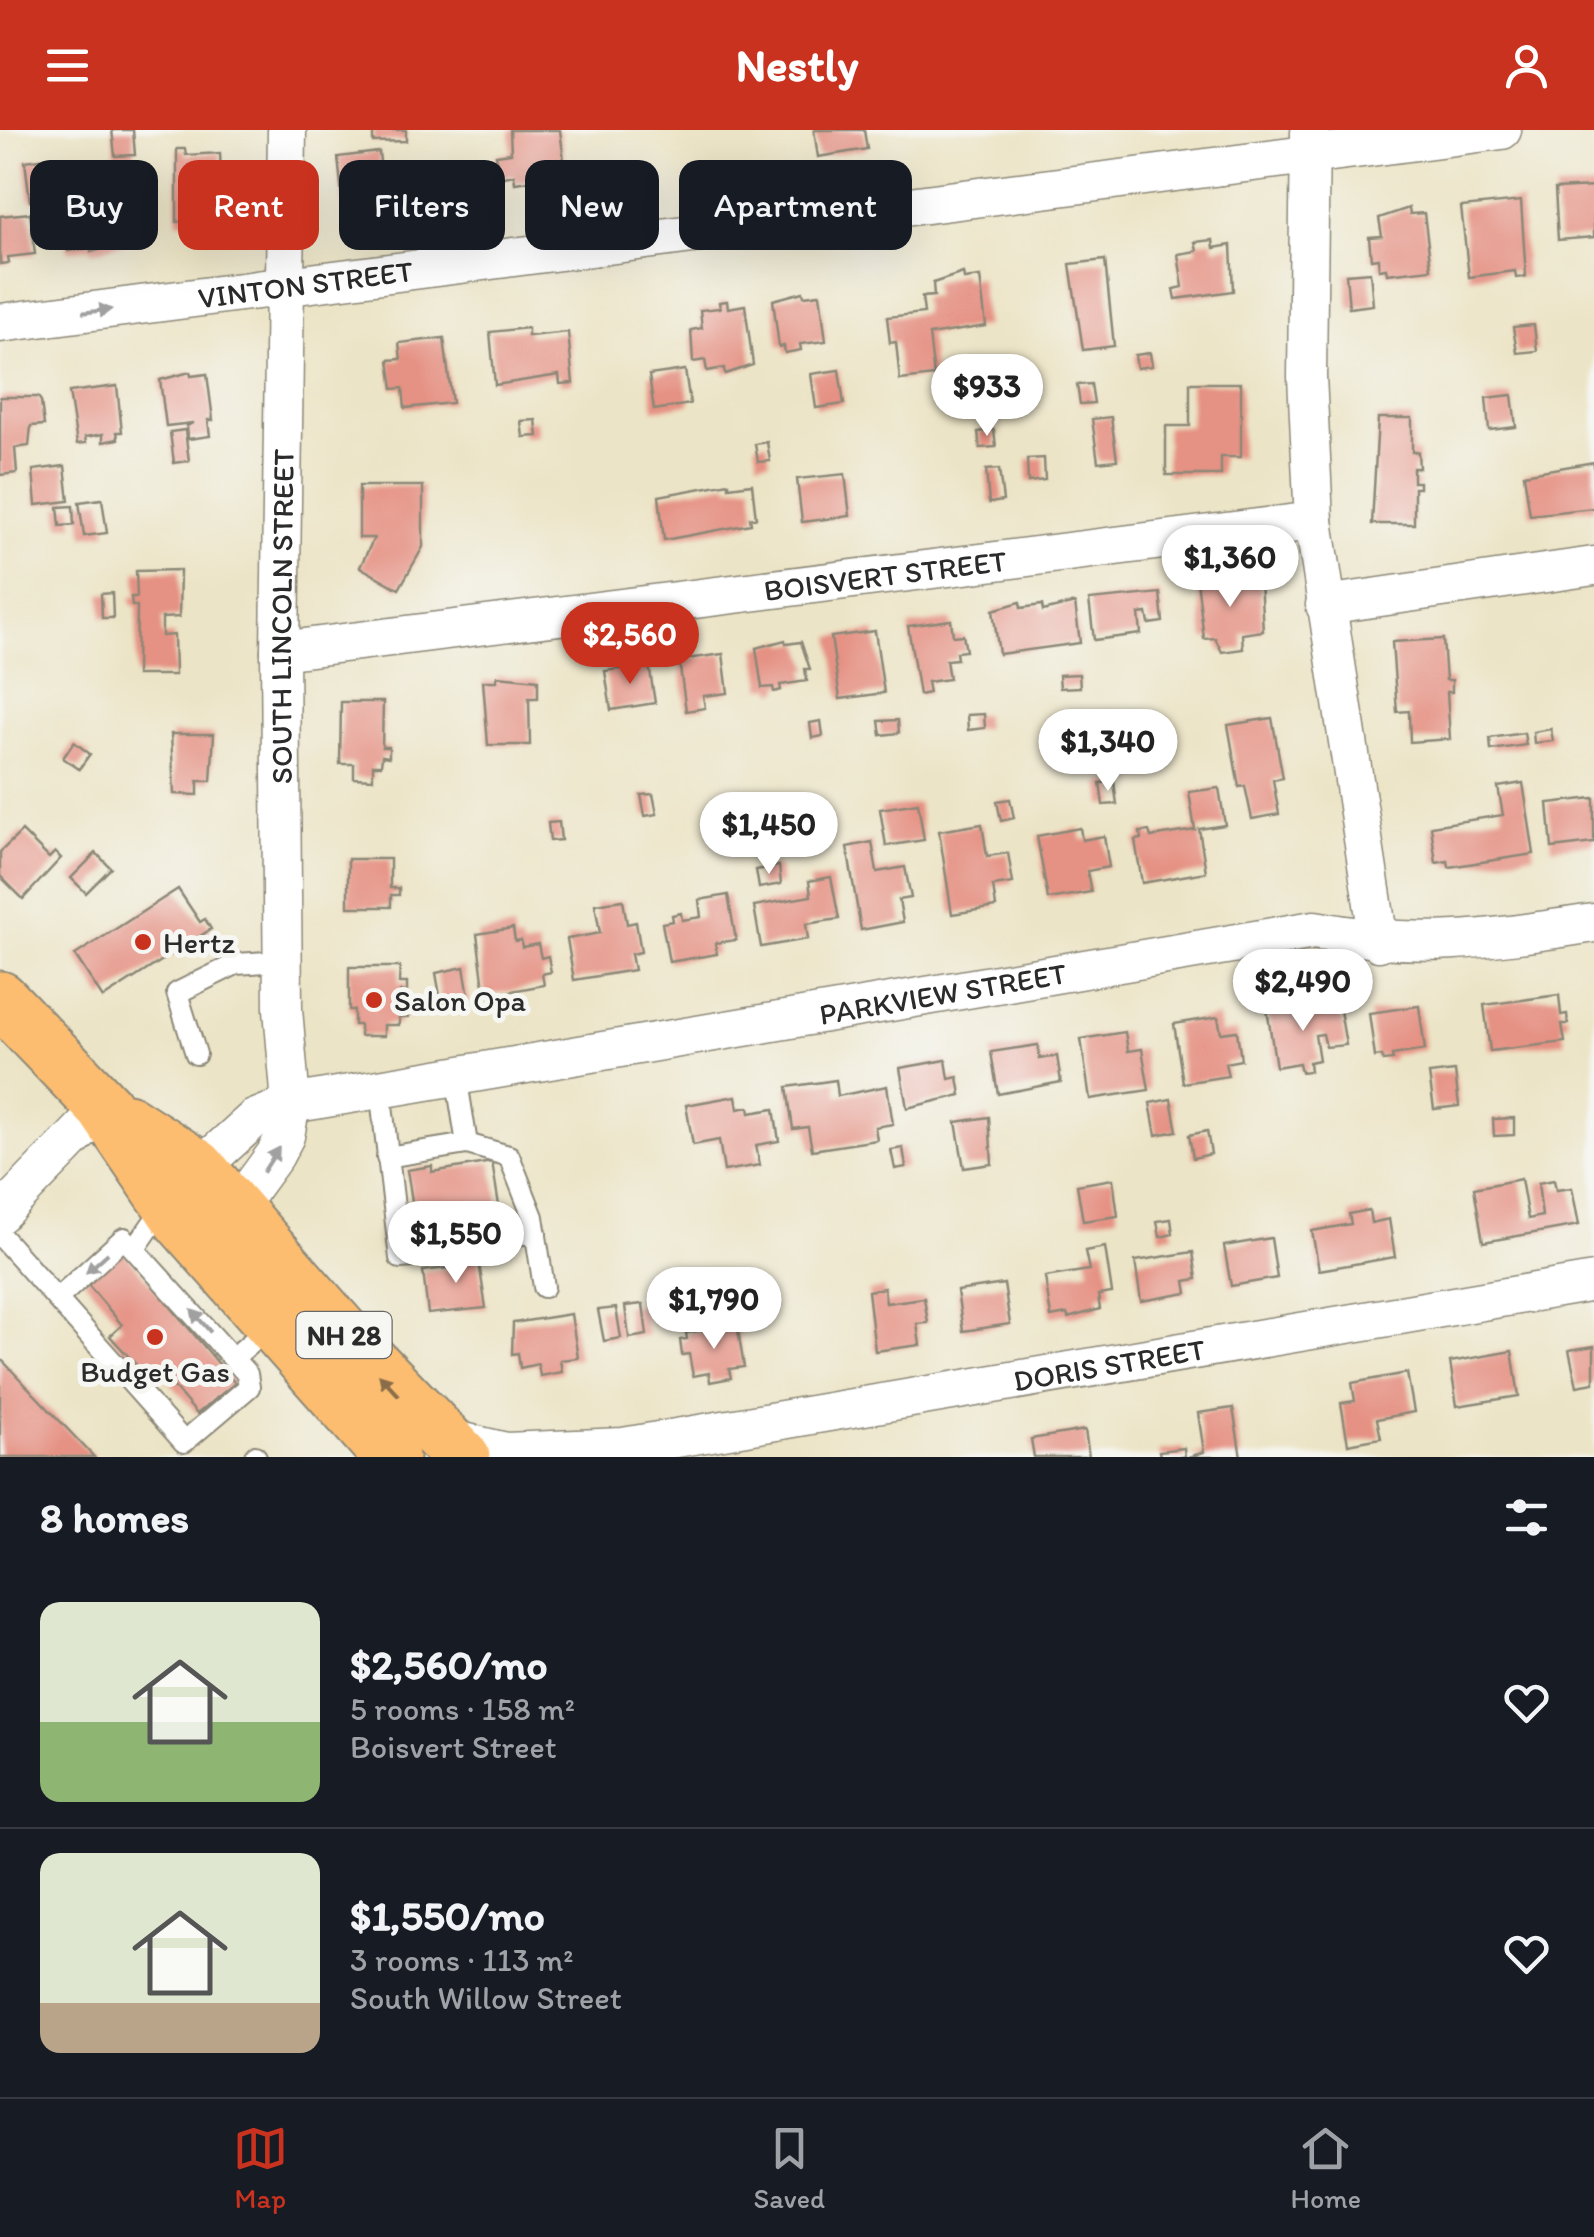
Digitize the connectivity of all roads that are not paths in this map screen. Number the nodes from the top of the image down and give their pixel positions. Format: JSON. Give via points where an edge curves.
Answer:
{"nodes":[{"id":1,"x":287,"y":130,"type":"edge"},
{"id":2,"x":1502,"y":130,"type":"edge"},
{"id":3,"x":1310,"y":142,"type":"edge"},
{"id":4,"x":288,"y":288,"type":"junction"},
{"id":5,"x":0,"y":323,"type":"edge"},
{"id":6,"x":1314,"y":521,"type":"junction"},
{"id":7,"x":1594,"y":566,"type":"edge"},
{"id":8,"x":1325,"y":606,"type":"junction"},
{"id":9,"x":280,"y":651,"type":"junction"},
{"id":10,"x":1594,"y":924,"type":"edge"},
{"id":11,"x":1379,"y":942,"type":"junction"},
{"id":12,"x":282,"y":961,"type":"junction"},
{"id":13,"x":0,"y":999,"type":"edge"},
{"id":14,"x":196,"y":1054,"type":"dead end"},
{"id":15,"x":456,"y":1075,"type":"junction"},
{"id":16,"x":380,"y":1088,"type":"junction"},
{"id":17,"x":291,"y":1104,"type":"junction"},
{"id":18,"x":104,"y":1106,"type":"junction"},
{"id":19,"x":467,"y":1144,"type":"junction"},
{"id":20,"x":388,"y":1157,"type":"junction"},
{"id":21,"x":183,"y":1183,"type":"junction"},
{"id":22,"x":0,"y":1214,"type":"edge"},
{"id":23,"x":536,"y":1233,"type":"junction"},
{"id":24,"x":0,"y":1235,"type":"edge"},
{"id":25,"x":136,"y":1247,"type":"junction"},
{"id":26,"x":193,"y":1249,"type":"junction"},
{"id":27,"x":1594,"y":1282,"type":"edge"},
{"id":28,"x":544,"y":1287,"type":"dead end"},
{"id":29,"x":59,"y":1298,"type":"junction"},
{"id":30,"x":253,"y":1341,"type":"junction"},
{"id":31,"x":440,"y":1452,"type":"edge"},
{"id":32,"x":612,"y":1452,"type":"edge"}],
"edges":[{"from":1,"to":4,"type":"street","name":"SOUTH LINCOLN STREET"},
{"from":2,"to":3,"type":"street","name":"VINTON STREET"},
{"from":3,"to":4,"type":"street","name":"VINTON STREET"},
{"from":3,"to":6,"type":"street","via":[[1307,376]]},
{"from":5,"to":4,"type":"street","name":"VINTON STREET","one_way":true},
{"from":4,"to":9,"type":"street","name":"SOUTH LINCOLN STREET"},
{"from":6,"to":8,"type":"street"},
{"from":6,"to":9,"type":"street","name":"BOISVERT STREET"},
{"from":7,"to":8,"type":"street"},
{"from":8,"to":11,"type":"street"},
{"from":9,"to":12,"type":"street","name":"SOUTH LINCOLN STREET"},
{"from":10,"to":11,"type":"street","name":"PARKVIEW STREET","via":[[1456,943]]},
{"from":11,"to":15,"type":"street","name":"PARKVIEW STREET","via":[[1314,930]]},
{"from":12,"to":14,"type":"lane","via":[[236,964],[177,993]]},
{"from":12,"to":17,"type":"street","name":"SOUTH LINCOLN STREET"},
{"from":13,"to":18,"type":"main road","number":"NH 28"},
{"from":15,"to":16,"type":"street","name":"PARKVIEW STREET"},
{"from":15,"to":19,"type":"lane"},
{"from":16,"to":17,"type":"street","name":"PARKVIEW STREET"},
{"from":16,"to":20,"type":"lane"},
{"from":17,"to":21,"type":"street","via":[[254,1120]]},
{"from":26,"to":17,"type":"street","name":"SOUTH LINCOLN STREET","one_way":true,"via":[[285,1136]]},
{"from":18,"to":21,"type":"main road","number":"NH 28"},
{"from":18,"to":22,"type":"street"},
{"from":19,"to":20,"type":"lane"},
{"from":19,"to":23,"type":"lane","via":[[508,1156]]},
{"from":20,"to":23,"type":"lane","via":[[400,1258],[438,1255],[454,1240]]},
{"from":21,"to":25,"type":"lane"},
{"from":21,"to":26,"type":"main road","number":"NH 28"},
{"from":23,"to":28,"type":"lane"},
{"from":24,"to":29,"type":"lane"},
{"from":25,"to":26,"type":"lane"},
{"from":25,"to":29,"type":"lane","one_way":true,"via":[[124,1238]]},
{"from":26,"to":30,"type":"main road","number":"NH 28"},
{"from":31,"to":26,"type":"main road","number":"NH 28","one_way":true},
{"from":27,"to":32,"type":"street","name":"DORIS STREET"},
{"from":29,"to":30,"type":"lane","one_way":true,"via":[[184,1442],[249,1387]]},
{"from":30,"to":31,"type":"main road","number":"NH 28"},
{"from":31,"to":32,"type":"street","name":"DORIS STREET"}]}
